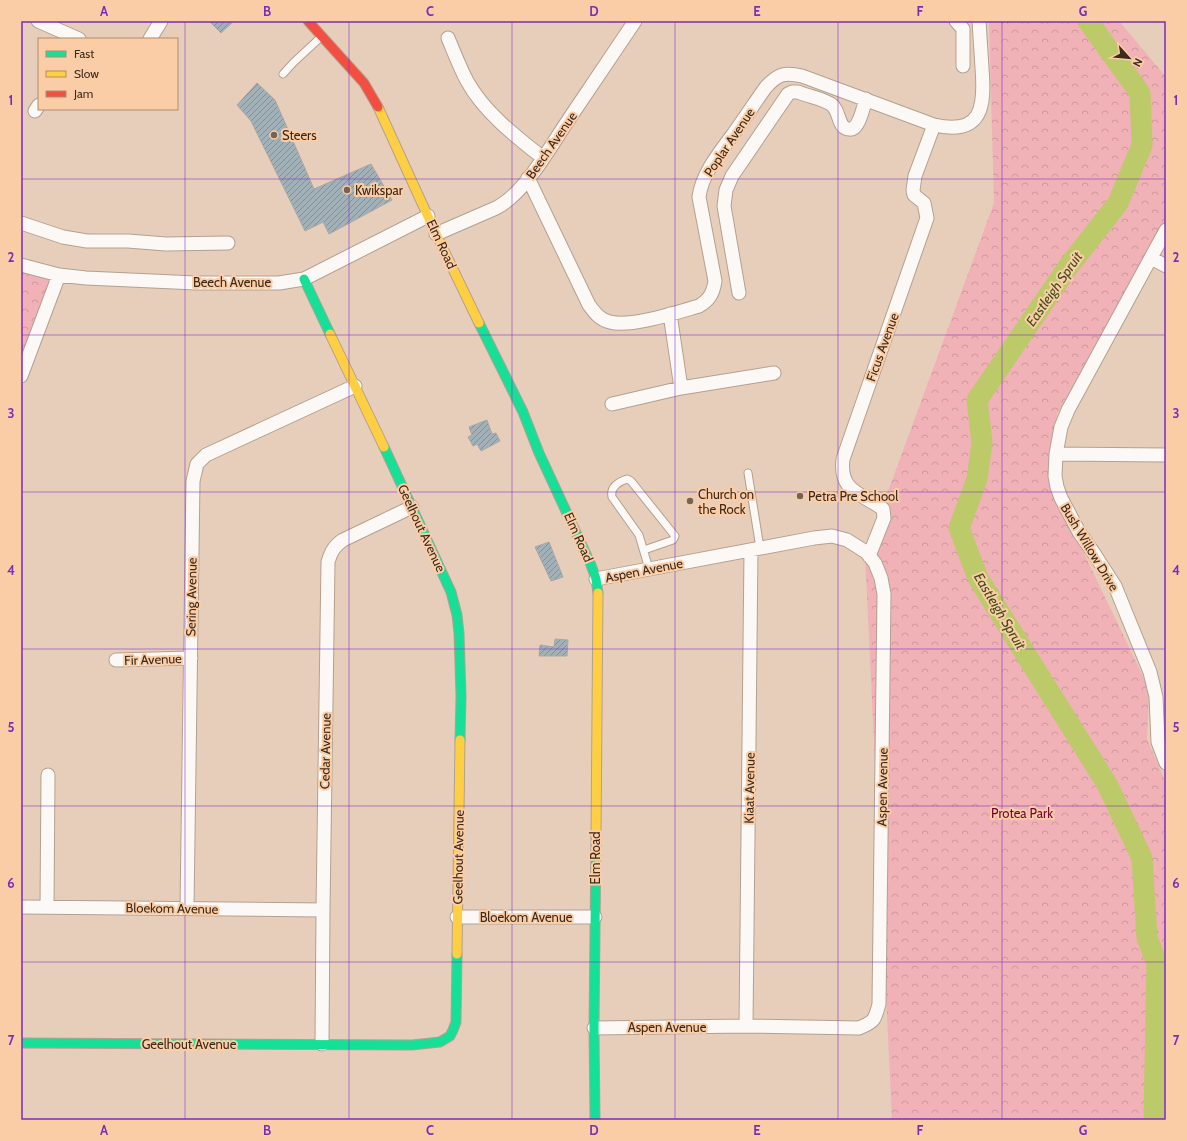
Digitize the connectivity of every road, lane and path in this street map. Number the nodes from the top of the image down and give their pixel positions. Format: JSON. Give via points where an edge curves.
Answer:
{"nodes":[{"id":1,"x":38,"y":21,"type":"edge"},
{"id":2,"x":161,"y":21,"type":"edge"},
{"id":3,"x":308,"y":21,"type":"edge"},
{"id":4,"x":635,"y":21,"type":"edge"},
{"id":5,"x":956,"y":21,"type":"edge"},
{"id":6,"x":980,"y":21,"type":"edge"},
{"id":7,"x":54,"y":24,"type":"edge"},
{"id":8,"x":322,"y":36,"type":"junction"},
{"id":9,"x":77,"y":38,"type":"edge"},
{"id":10,"x":151,"y":38,"type":"edge"},
{"id":11,"x":448,"y":38,"type":"dead end"},
{"id":12,"x":963,"y":66,"type":"dead end"},
{"id":13,"x":283,"y":74,"type":"dead end"},
{"id":14,"x":866,"y":100,"type":"junction"},
{"id":15,"x":934,"y":125,"type":"junction"},
{"id":16,"x":543,"y":158,"type":"junction"},
{"id":17,"x":528,"y":178,"type":"junction"},
{"id":18,"x":428,"y":216,"type":"junction"},
{"id":19,"x":21,"y":223,"type":"edge"},
{"id":20,"x":1166,"y":230,"type":"edge"},
{"id":21,"x":436,"y":234,"type":"junction"},
{"id":22,"x":228,"y":243,"type":"dead end"},
{"id":23,"x":1152,"y":258,"type":"junction"},
{"id":24,"x":21,"y":265,"type":"edge"},
{"id":25,"x":1166,"y":266,"type":"edge"},
{"id":26,"x":59,"y":274,"type":"junction"},
{"id":27,"x":304,"y":279,"type":"junction"},
{"id":28,"x":739,"y":293,"type":"dead end"},
{"id":29,"x":670,"y":314,"type":"junction"},
{"id":30,"x":774,"y":373,"type":"dead end"},
{"id":31,"x":21,"y":376,"type":"edge"},
{"id":32,"x":355,"y":386,"type":"junction"},
{"id":33,"x":681,"y":388,"type":"junction"},
{"id":34,"x":612,"y":404,"type":"dead end"},
{"id":35,"x":1056,"y":454,"type":"junction"},
{"id":36,"x":1166,"y":455,"type":"edge"},
{"id":37,"x":748,"y":472,"type":"dead end"},
{"id":38,"x":412,"y":507,"type":"junction"},
{"id":39,"x":756,"y":549,"type":"junction"},
{"id":40,"x":644,"y":550,"type":"junction"},
{"id":41,"x":869,"y":556,"type":"junction"},
{"id":42,"x":649,"y":569,"type":"junction"},
{"id":43,"x":596,"y":579,"type":"junction"},
{"id":44,"x":190,"y":658,"type":"junction"},
{"id":45,"x":116,"y":660,"type":"dead end"},
{"id":46,"x":1166,"y":763,"type":"edge"},
{"id":47,"x":48,"y":775,"type":"dead end"},
{"id":48,"x":21,"y":907,"type":"edge"},
{"id":49,"x":47,"y":907,"type":"junction"},
{"id":50,"x":187,"y":908,"type":"junction"},
{"id":51,"x":323,"y":910,"type":"junction"},
{"id":52,"x":457,"y":917,"type":"junction"},
{"id":53,"x":595,"y":917,"type":"junction"},
{"id":54,"x":746,"y":1026,"type":"junction"},
{"id":55,"x":594,"y":1028,"type":"junction"},
{"id":56,"x":21,"y":1043,"type":"edge"},
{"id":57,"x":322,"y":1044,"type":"junction"},
{"id":58,"x":595,"y":1120,"type":"edge"}],
"edges":[{"from":1,"to":7,"type":"street"},
{"from":2,"to":10,"type":"street"},
{"from":3,"to":8,"type":"street","name":"Elm Road"},
{"from":4,"to":16,"type":"street","name":"Beech Avenue"},
{"from":5,"to":12,"type":"street","via":[[963,29]]},
{"from":6,"to":15,"type":"street","name":"Poplar Avenue","via":[[984,91],[980,111],[966,125],[960,127]]},
{"from":7,"to":9,"type":"street"},
{"from":8,"to":13,"type":"lane"},
{"from":8,"to":18,"type":"street","name":"Elm Road","via":[[364,83],[373,98]]},
{"from":11,"to":16,"type":"street","via":[[467,81],[481,102]]},
{"from":14,"to":15,"type":"street","name":"Poplar Avenue"},
{"from":14,"to":28,"type":"street","via":[[857,126],[850,130],[842,126],[831,104],[798,92],[788,94],[732,176],[726,190],[724,206]]},
{"from":14,"to":29,"type":"street","name":"Poplar Avenue","via":[[790,73],[773,79],[726,143],[700,187],[699,197],[715,281],[712,294],[699,306]]},
{"from":15,"to":41,"type":"street","name":"Ficus Avenue","via":[[913,183],[914,195],[924,203],[927,218],[842,459],[843,478],[848,486],[883,509],[884,518]]},
{"from":16,"to":17,"type":"street","name":"Beech Avenue"},
{"from":17,"to":21,"type":"street","name":"Beech Avenue","via":[[505,204]]},
{"from":17,"to":29,"type":"street","name":"Poplar Avenue","via":[[589,305],[596,314],[602,319],[618,324]]},
{"from":18,"to":21,"type":"street","name":"Elm Road"},
{"from":18,"to":27,"type":"street","name":"Beech Avenue"},
{"from":19,"to":22,"type":"street","via":[[63,237],[87,241]]},
{"from":20,"to":23,"type":"street","name":"Bush Willow Drive"},
{"from":21,"to":43,"type":"street","name":"Elm Road","via":[[523,412]]},
{"from":23,"to":25,"type":"street"},
{"from":23,"to":35,"type":"street","name":"Bush Willow Drive","via":[[1068,410],[1061,427]]},
{"from":24,"to":26,"type":"street","name":"Beech Avenue"},
{"from":26,"to":27,"type":"street","name":"Beech Avenue","via":[[86,278],[196,282],[279,282]]},
{"from":26,"to":31,"type":"street"},
{"from":27,"to":32,"type":"street","name":"Geelhout Avenue"},
{"from":29,"to":33,"type":"street"},
{"from":30,"to":33,"type":"street"},
{"from":32,"to":38,"type":"street","name":"Geelhout Avenue"},
{"from":32,"to":44,"type":"street","name":"Sering Avenue","via":[[206,455],[197,464],[193,481]]},
{"from":33,"to":34,"type":"street"},
{"from":35,"to":36,"type":"street"},
{"from":35,"to":46,"type":"street","name":"Bush Willow Drive","via":[[1055,476],[1061,498],[1083,539],[1113,582],[1150,672],[1157,703],[1158,742]]},
{"from":37,"to":39,"type":"lane"},
{"from":38,"to":51,"type":"street","name":"Cedar Avenue","via":[[343,540],[335,546],[328,562]]},
{"from":38,"to":52,"type":"street","name":"Geelhout Avenue","via":[[451,592],[459,633],[461,696]]},
{"from":39,"to":41,"type":"street","name":"Aspen Avenue","via":[[832,536],[860,547]]},
{"from":39,"to":42,"type":"street","name":"Aspen Avenue"},
{"from":39,"to":54,"type":"street","name":"Kiaat Avenue"},
{"from":40,"to":40,"type":"lane","via":[[636,529],[612,497],[613,488],[618,482],[627,479],[675,536],[673,540]]},
{"from":40,"to":42,"type":"lane"},
{"from":41,"to":54,"type":"street","name":"Aspen Avenue","via":[[881,578],[884,594],[879,1004],[876,1017],[870,1024],[859,1028]]},
{"from":42,"to":43,"type":"street","name":"Aspen Avenue"},
{"from":43,"to":53,"type":"street","name":"Elm Road","via":[[598,619]]},
{"from":44,"to":45,"type":"street","name":"Fir Avenue"},
{"from":44,"to":50,"type":"street","name":"Sering Avenue"},
{"from":47,"to":49,"type":"street"},
{"from":48,"to":49,"type":"street","name":"Bloekom Avenue"},
{"from":49,"to":50,"type":"street","name":"Bloekom Avenue"},
{"from":50,"to":51,"type":"street","name":"Bloekom Avenue"},
{"from":51,"to":57,"type":"street","name":"Cedar Avenue"},
{"from":52,"to":53,"type":"street","name":"Bloekom Avenue"},
{"from":52,"to":57,"type":"street","name":"Geelhout Avenue","via":[[456,1022],[452,1034],[440,1043]]},
{"from":53,"to":55,"type":"street","name":"Elm Road"},
{"from":54,"to":55,"type":"street","name":"Aspen Avenue"},
{"from":55,"to":58,"type":"street","name":"Elm Road"},
{"from":56,"to":57,"type":"street","name":"Geelhout Avenue"}]}
